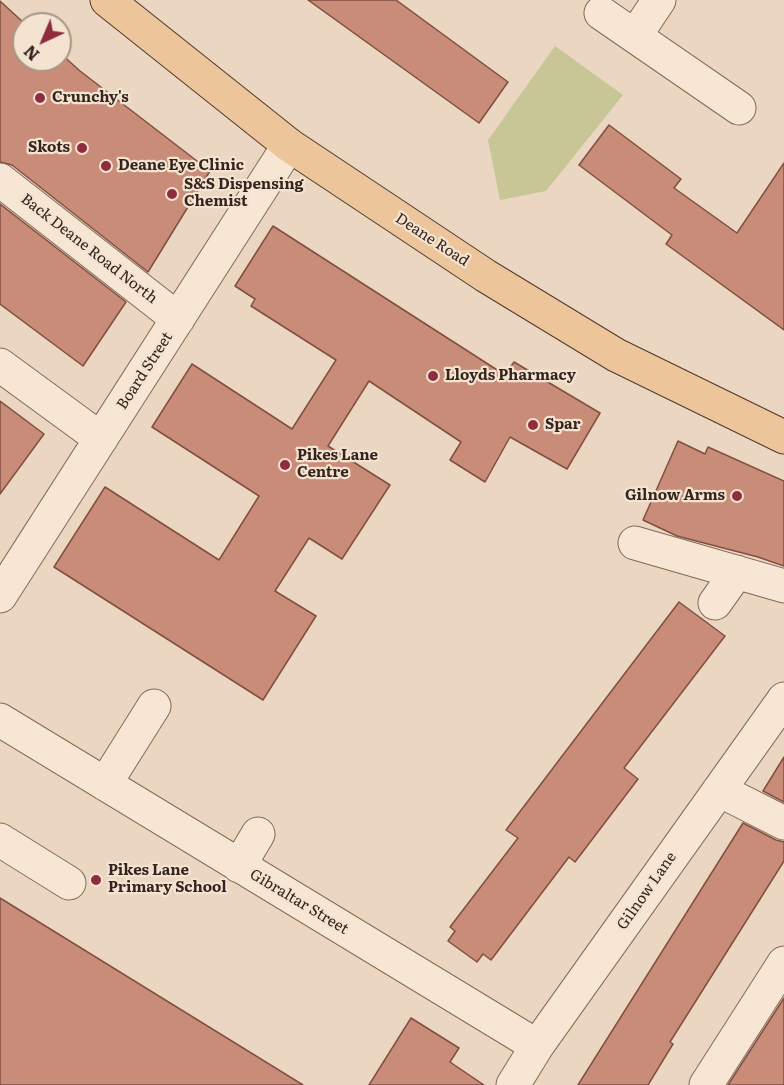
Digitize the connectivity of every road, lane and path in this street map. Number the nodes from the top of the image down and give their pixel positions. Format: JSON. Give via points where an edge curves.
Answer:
{"nodes":[{"id":1,"x":107,"y":0,"type":"edge"},
{"id":2,"x":658,"y":1,"type":"edge"},
{"id":3,"x":601,"y":13,"type":"dead end"},
{"id":4,"x":635,"y":36,"type":"junction"},
{"id":5,"x":739,"y":108,"type":"dead end"},
{"id":6,"x":289,"y":145,"type":"junction"},
{"id":7,"x":0,"y":180,"type":"edge"},
{"id":8,"x":178,"y":319,"type":"junction"},
{"id":9,"x":0,"y":365,"type":"edge"},
{"id":10,"x":784,"y":437,"type":"edge"},
{"id":11,"x":100,"y":439,"type":"junction"},
{"id":12,"x":634,"y":543,"type":"dead end"},
{"id":13,"x":11,"y":555,"type":"edge"},
{"id":14,"x":737,"y":572,"type":"junction"},
{"id":15,"x":784,"y":586,"type":"edge"},
{"id":16,"x":0,"y":596,"type":"edge"},
{"id":17,"x":715,"y":603,"type":"dead end"},
{"id":18,"x":784,"y":699,"type":"edge"},
{"id":19,"x":154,"y":706,"type":"dead end"},
{"id":20,"x":0,"y":720,"type":"edge"},
{"id":21,"x":105,"y":784,"type":"junction"},
{"id":22,"x":719,"y":790,"type":"junction"},
{"id":23,"x":784,"y":823,"type":"edge"},
{"id":24,"x":258,"y":834,"type":"dead end"},
{"id":25,"x":0,"y":840,"type":"edge"},
{"id":26,"x":238,"y":866,"type":"junction"},
{"id":27,"x":69,"y":883,"type":"dead end"},
{"id":28,"x":784,"y":963,"type":"edge"},
{"id":29,"x":537,"y":1046,"type":"junction"},
{"id":30,"x":513,"y":1085,"type":"edge"},
{"id":31,"x":706,"y":1085,"type":"edge"}],
"edges":[{"from":1,"to":6,"type":"main road","name":"Deane Road"},
{"from":2,"to":4,"type":"street"},
{"from":3,"to":4,"type":"street"},
{"from":4,"to":5,"type":"street"},
{"from":6,"to":8,"type":"street","name":"Board Street"},
{"from":6,"to":10,"type":"main road","name":"Deane Road","via":[[486,276],[616,355]]},
{"from":7,"to":8,"type":"street","name":"Back Deane Road North"},
{"from":8,"to":11,"type":"street","name":"Board Street"},
{"from":9,"to":11,"type":"street"},
{"from":11,"to":13,"type":"street","name":"Board Street"},
{"from":12,"to":14,"type":"street"},
{"from":13,"to":16,"type":"street","name":"Board Street"},
{"from":14,"to":15,"type":"street"},
{"from":14,"to":17,"type":"street"},
{"from":18,"to":22,"type":"street","name":"Gilnow Lane"},
{"from":19,"to":21,"type":"street"},
{"from":20,"to":21,"type":"street","name":"Gibraltar Street"},
{"from":21,"to":26,"type":"street","name":"Gibraltar Street"},
{"from":22,"to":23,"type":"street"},
{"from":22,"to":29,"type":"street","name":"Gilnow Lane"},
{"from":24,"to":26,"type":"street"},
{"from":25,"to":27,"type":"street"},
{"from":26,"to":29,"type":"street","name":"Gibraltar Street"},
{"from":28,"to":31,"type":"street"},
{"from":29,"to":30,"type":"street","name":"Gilnow Lane"}]}
